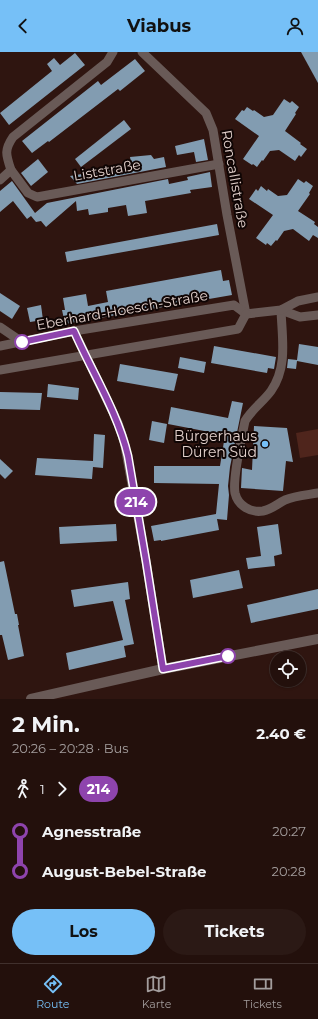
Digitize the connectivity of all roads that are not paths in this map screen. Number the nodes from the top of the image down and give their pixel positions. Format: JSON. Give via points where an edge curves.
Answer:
{"nodes":[{"id":1,"x":113,"y":52,"type":"edge"},
{"id":2,"x":142,"y":52,"type":"edge"},
{"id":3,"x":219,"y":164,"type":"junction"},
{"id":4,"x":11,"y":170,"type":"junction"},
{"id":5,"x":0,"y":180,"type":"edge"},
{"id":6,"x":318,"y":297,"type":"edge"},
{"id":7,"x":281,"y":310,"type":"junction"},
{"id":8,"x":246,"y":314,"type":"junction"},
{"id":9,"x":318,"y":315,"type":"edge"},
{"id":10,"x":0,"y":327,"type":"edge"},
{"id":11,"x":74,"y":331,"type":"junction"},
{"id":12,"x":22,"y":342,"type":"junction"},
{"id":13,"x":0,"y":346,"type":"edge"},
{"id":14,"x":84,"y":355,"type":"junction"},
{"id":15,"x":0,"y":370,"type":"edge"},
{"id":16,"x":318,"y":493,"type":"edge"},
{"id":17,"x":318,"y":639,"type":"edge"},
{"id":18,"x":163,"y":669,"type":"junction"},
{"id":19,"x":31,"y":699,"type":"edge"}],
"edges":[{"from":1,"to":4,"type":"street","via":[[107,62],[13,137],[6,154]]},
{"from":2,"to":3,"type":"street","name":"Roncallistraße","via":[[206,114],[213,130]]},
{"from":3,"to":4,"type":"street","name":"Liststraße","via":[[37,197],[28,193]]},
{"from":3,"to":8,"type":"street","name":"Roncallistraße"},
{"from":4,"to":5,"type":"street"},
{"from":6,"to":7,"type":"street","via":[[298,301]]},
{"from":7,"to":8,"type":"street"},
{"from":7,"to":9,"type":"street","via":[[300,317]]},
{"from":7,"to":16,"type":"street","via":[[282,366],[271,392],[245,421],[235,478],[236,494],[242,505],[257,512],[271,509],[293,497]]},
{"from":8,"to":11,"type":"street","name":"Eberhard-Hoesch-Straße","via":[[234,305]]},
{"from":8,"to":14,"type":"street","via":[[238,329]]},
{"from":10,"to":12,"type":"street"},
{"from":11,"to":12,"type":"street","name":"Eberhard-Hoesch-Straße"},
{"from":11,"to":14,"type":"street"},
{"from":12,"to":13,"type":"street","name":"Eberhard-Hoesch-Straße"},
{"from":14,"to":15,"type":"street"},
{"from":14,"to":18,"type":"street","via":[[124,441]]},
{"from":17,"to":18,"type":"street"},
{"from":18,"to":19,"type":"street"}]}
